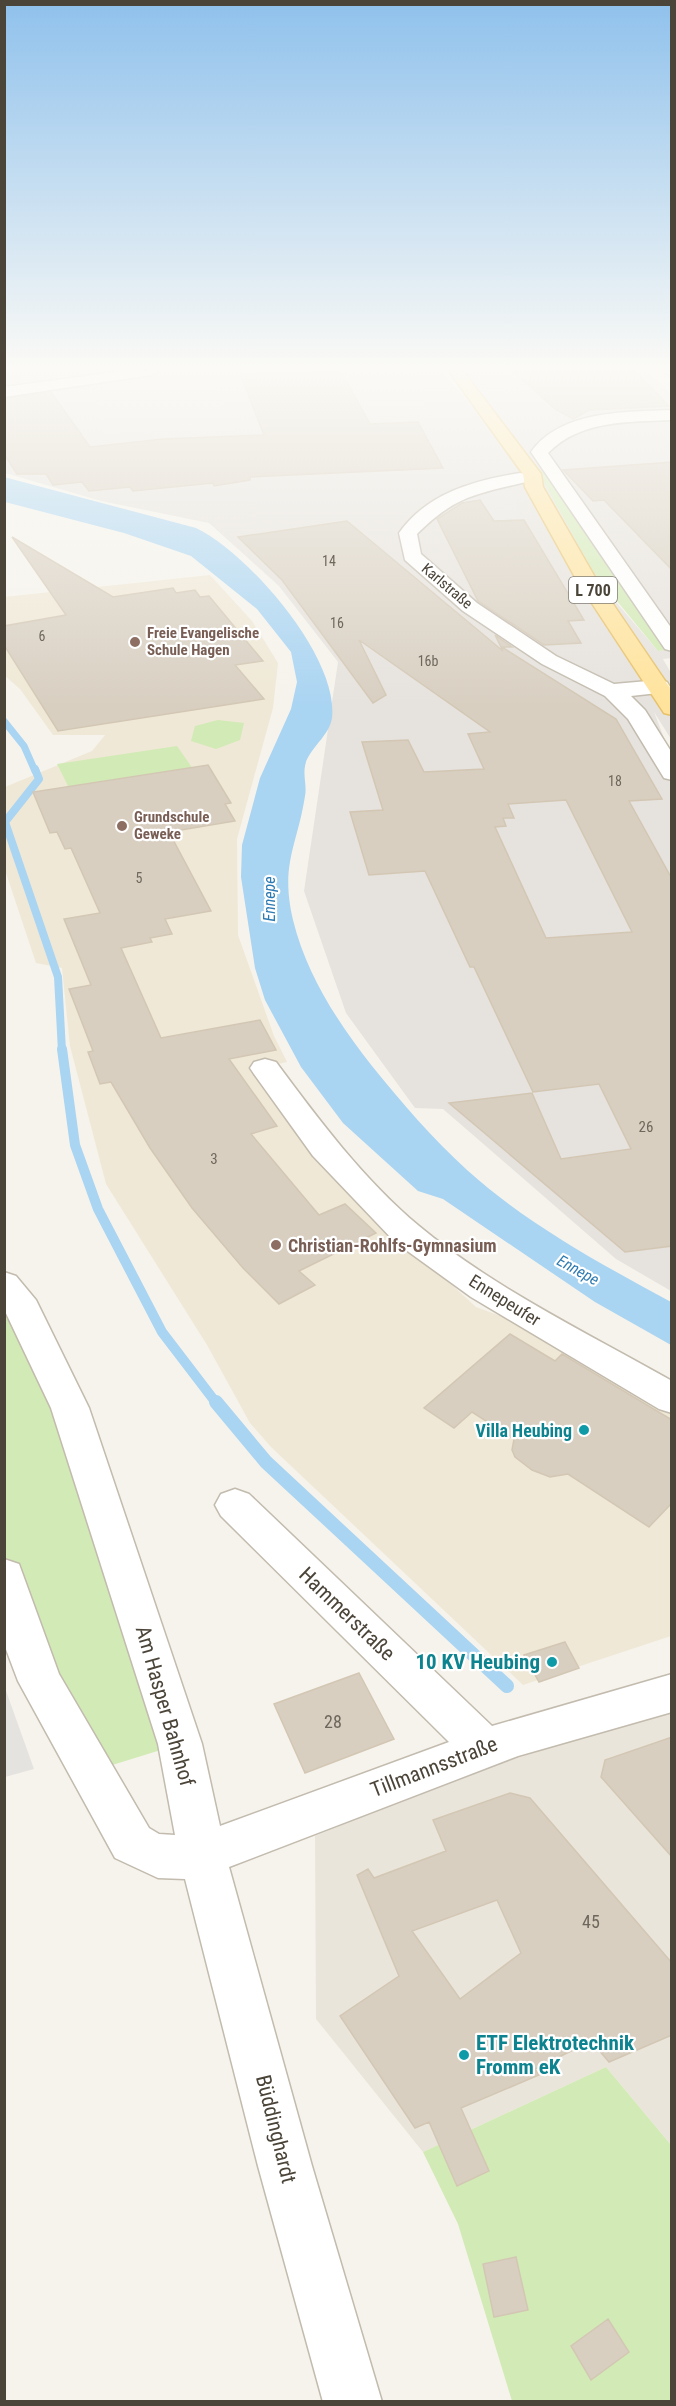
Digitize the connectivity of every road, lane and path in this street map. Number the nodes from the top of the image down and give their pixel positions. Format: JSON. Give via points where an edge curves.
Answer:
{"nodes":[{"id":1,"x":504,"y":483,"type":"edge"},
{"id":2,"x":528,"y":483,"type":"edge"},
{"id":3,"x":558,"y":483,"type":"edge"},
{"id":4,"x":672,"y":645,"type":"edge"},
{"id":5,"x":659,"y":687,"type":"junction"},
{"id":6,"x":613,"y":691,"type":"junction"},
{"id":7,"x":672,"y":708,"type":"edge"},
{"id":8,"x":672,"y":773,"type":"edge"},
{"id":9,"x":265,"y":1068,"type":"dead end"},
{"id":10,"x":4,"y":1284,"type":"edge"},
{"id":11,"x":672,"y":1399,"type":"edge"},
{"id":12,"x":235,"y":1505,"type":"dead end"},
{"id":13,"x":4,"y":1576,"type":"edge"},
{"id":14,"x":672,"y":1694,"type":"edge"},
{"id":15,"x":485,"y":1748,"type":"junction"},
{"id":16,"x":202,"y":1855,"type":"junction"},
{"id":17,"x":352,"y":2402,"type":"edge"}],
"edges":[{"from":1,"to":6,"type":"street","name":"Karlstraße","via":[[474,485],[427,513],[408,533],[412,556],[470,607],[539,653]]},
{"from":2,"to":5,"type":"main road","number":"L 700"},
{"from":3,"to":4,"type":"street"},
{"from":5,"to":6,"type":"street","name":"Karlstraße"},
{"from":5,"to":7,"type":"main road","number":"L 700"},
{"from":6,"to":8,"type":"street","name":"Karlstraße","via":[[637,715]]},
{"from":9,"to":11,"type":"street","name":"Ennepeufer","via":[[324,1149],[407,1234],[483,1288]]},
{"from":10,"to":16,"type":"street","name":"Am Hasper Bahnhof","via":[[24,1309],[70,1408],[180,1744]]},
{"from":12,"to":15,"type":"street","name":"Hammerstraße"},
{"from":13,"to":16,"type":"street","via":[[5,1589],[40,1681],[132,1843],[146,1853],[166,1859]]},
{"from":14,"to":15,"type":"street","name":"Tillmannsstraße"},
{"from":15,"to":16,"type":"street","name":"Tillmannsstraße"},
{"from":16,"to":17,"type":"street","name":"Büddinghardt"}]}
